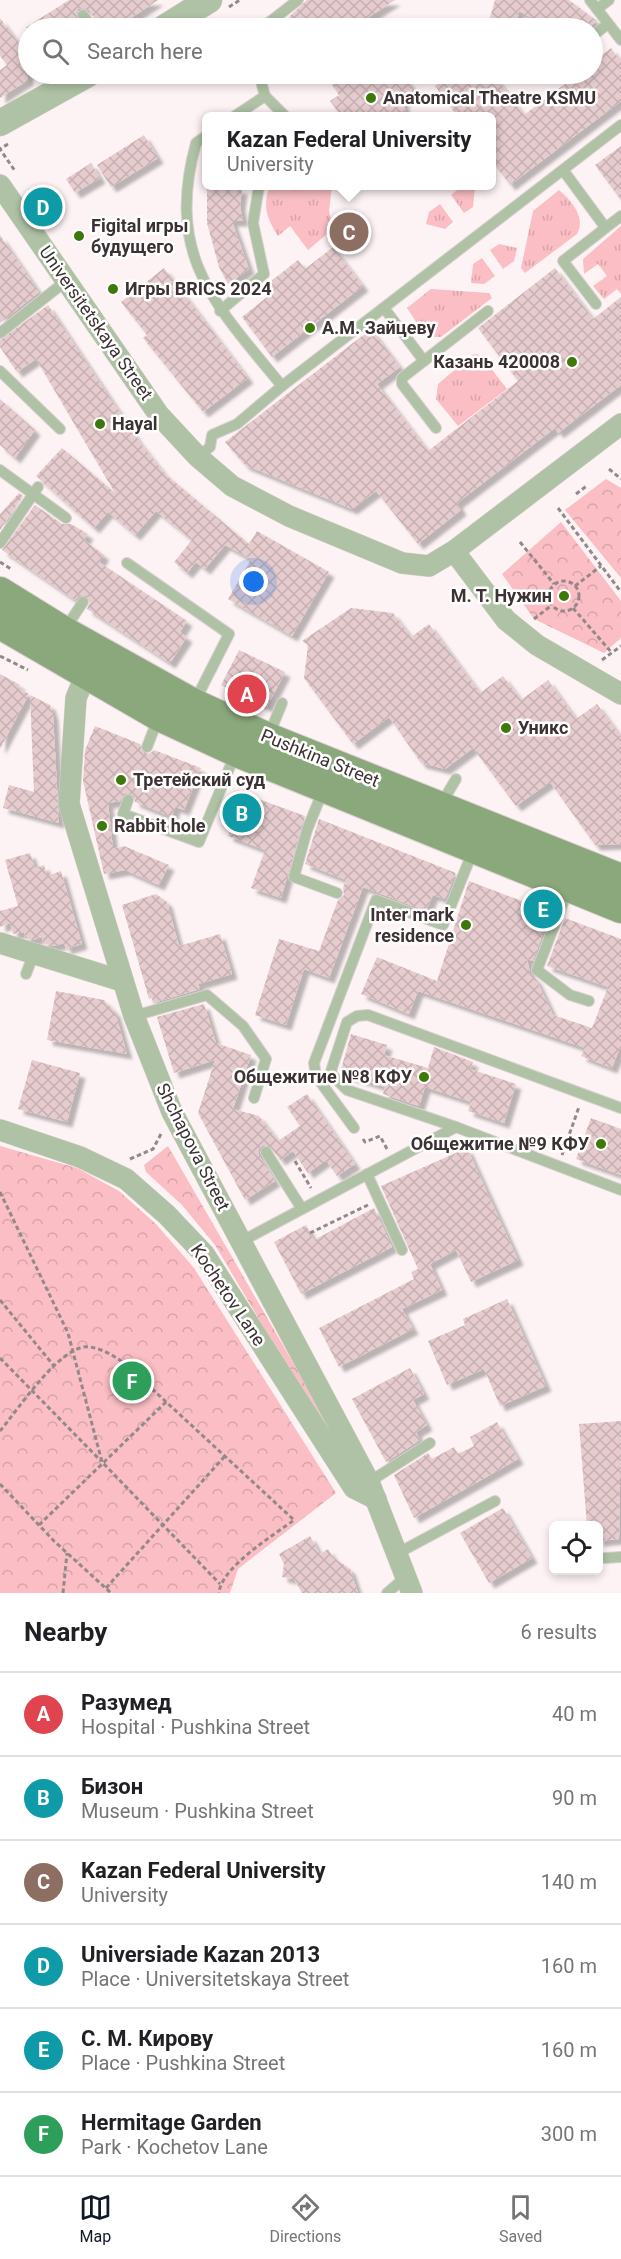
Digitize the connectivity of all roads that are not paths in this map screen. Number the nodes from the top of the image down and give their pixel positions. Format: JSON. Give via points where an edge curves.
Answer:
{"nodes":[{"id":1,"x":209,"y":0,"type":"edge"},
{"id":2,"x":298,"y":0,"type":"edge"},
{"id":3,"x":590,"y":0,"type":"edge"},
{"id":4,"x":609,"y":0,"type":"edge"},
{"id":5,"x":597,"y":9,"type":"junction"},
{"id":6,"x":83,"y":15,"type":"dead end"},
{"id":7,"x":85,"y":18,"type":"edge"},
{"id":8,"x":180,"y":18,"type":"edge"},
{"id":9,"x":275,"y":18,"type":"edge"},
{"id":10,"x":608,"y":24,"type":"junction"},
{"id":11,"x":603,"y":28,"type":"edge"},
{"id":12,"x":621,"y":40,"type":"edge"},
{"id":13,"x":49,"y":84,"type":"edge"},
{"id":14,"x":261,"y":84,"type":"edge"},
{"id":15,"x":265,"y":96,"type":"junction"},
{"id":16,"x":242,"y":112,"type":"edge"},
{"id":17,"x":280,"y":112,"type":"edge"},
{"id":18,"x":0,"y":123,"type":"edge"},
{"id":19,"x":621,"y":125,"type":"edge"},
{"id":20,"x":202,"y":139,"type":"edge"},
{"id":21,"x":563,"y":170,"type":"junction"},
{"id":22,"x":0,"y":185,"type":"edge"},
{"id":23,"x":258,"y":190,"type":"edge"},
{"id":24,"x":621,"y":216,"type":"edge"},
{"id":25,"x":605,"y":227,"type":"junction"},
{"id":26,"x":66,"y":281,"type":"junction"},
{"id":27,"x":596,"y":304,"type":"dead end"},
{"id":28,"x":384,"y":308,"type":"junction"},
{"id":29,"x":220,"y":311,"type":"junction"},
{"id":30,"x":488,"y":311,"type":"dead end"},
{"id":31,"x":0,"y":333,"type":"edge"},
{"id":32,"x":424,"y":361,"type":"junction"},
{"id":33,"x":0,"y":371,"type":"edge"},
{"id":34,"x":282,"y":386,"type":"junction"},
{"id":35,"x":621,"y":423,"type":"edge"},
{"id":36,"x":435,"y":428,"type":"dead end"},
{"id":37,"x":60,"y":429,"type":"dead end"},
{"id":38,"x":198,"y":457,"type":"junction"},
{"id":39,"x":0,"y":470,"type":"edge"},
{"id":40,"x":36,"y":490,"type":"junction"},
{"id":41,"x":66,"y":518,"type":"dead end"},
{"id":42,"x":0,"y":543,"type":"edge"},
{"id":43,"x":454,"y":551,"type":"junction"},
{"id":44,"x":127,"y":563,"type":"dead end"},
{"id":45,"x":10,"y":583,"type":"edge"},
{"id":46,"x":82,"y":602,"type":"dead end"},
{"id":47,"x":0,"y":624,"type":"edge"},
{"id":48,"x":63,"y":632,"type":"junction"},
{"id":49,"x":87,"y":674,"type":"junction"},
{"id":50,"x":621,"y":694,"type":"edge"},
{"id":51,"x":282,"y":702,"type":"dead end"},
{"id":52,"x":194,"y":704,"type":"junction"},
{"id":53,"x":159,"y":716,"type":"junction"},
{"id":54,"x":268,"y":738,"type":"junction"},
{"id":55,"x":147,"y":747,"type":"dead end"},
{"id":56,"x":237,"y":752,"type":"junction"},
{"id":57,"x":456,"y":779,"type":"dead end"},
{"id":58,"x":324,"y":788,"type":"junction"},
{"id":59,"x":128,"y":800,"type":"dead end"},
{"id":60,"x":440,"y":806,"type":"junction"},
{"id":61,"x":474,"y":848,"type":"junction"},
{"id":62,"x":621,"y":879,"type":"edge"},
{"id":63,"x":569,"y":887,"type":"junction"},
{"id":64,"x":338,"y":893,"type":"dead end"},
{"id":65,"x":621,"y":908,"type":"edge"},
{"id":66,"x":0,"y":943,"type":"edge"},
{"id":67,"x":34,"y":953,"type":"junction"},
{"id":68,"x":26,"y":974,"type":"dead end"},
{"id":69,"x":122,"y":981,"type":"junction"},
{"id":70,"x":589,"y":1001,"type":"dead end"},
{"id":71,"x":134,"y":1017,"type":"junction"},
{"id":72,"x":254,"y":1098,"type":"dead end"},
{"id":73,"x":621,"y":1108,"type":"edge"},
{"id":74,"x":456,"y":1127,"type":"junction"},
{"id":75,"x":354,"y":1128,"type":"road end"},
{"id":76,"x":0,"y":1130,"type":"edge"},
{"id":77,"x":266,"y":1152,"type":"dead end"},
{"id":78,"x":368,"y":1174,"type":"junction"},
{"id":79,"x":621,"y":1190,"type":"edge"},
{"id":80,"x":302,"y":1209,"type":"junction"},
{"id":81,"x":242,"y":1241,"type":"junction"},
{"id":82,"x":402,"y":1250,"type":"dead end"},
{"id":83,"x":430,"y":1443,"type":"dead end"},
{"id":84,"x":373,"y":1490,"type":"junction"},
{"id":85,"x":495,"y":1501,"type":"dead end"},
{"id":86,"x":398,"y":1553,"type":"junction"},
{"id":87,"x":621,"y":1557,"type":"edge"},
{"id":88,"x":605,"y":1558,"type":"dead end"},
{"id":89,"x":409,"y":1584,"type":"edge"},
{"id":90,"x":387,"y":1593,"type":"edge"}],
"edges":[{"from":1,"to":8,"type":"street"},
{"from":2,"to":9,"type":"lane"},
{"from":3,"to":5,"type":"lane"},
{"from":4,"to":5,"type":"lane"},
{"from":5,"to":10,"type":"lane"},
{"from":6,"to":7,"type":"lane"},
{"from":10,"to":11,"type":"lane"},
{"from":10,"to":12,"type":"lane"},
{"from":13,"to":18,"type":"street"},
{"from":14,"to":15,"type":"lane"},
{"from":15,"to":16,"type":"lane"},
{"from":15,"to":17,"type":"lane"},
{"from":19,"to":21,"type":"lane"},
{"from":20,"to":29,"type":"lane","via":[[196,143],[187,177],[187,218],[196,266]]},
{"from":21,"to":25,"type":"lane"},
{"from":21,"to":28,"type":"lane"},
{"from":22,"to":26,"type":"street","name":"Universitetskaya Street"},
{"from":23,"to":29,"type":"lane","via":[[254,223],[264,274]]},
{"from":24,"to":25,"type":"lane"},
{"from":25,"to":27,"type":"lane","via":[[563,261]]},
{"from":26,"to":31,"type":"lane"},
{"from":26,"to":38,"type":"street","name":"Universitetskaya Street","via":[[159,415]]},
{"from":28,"to":32,"type":"lane"},
{"from":28,"to":34,"type":"lane"},
{"from":29,"to":34,"type":"lane"},
{"from":30,"to":32,"type":"lane"},
{"from":32,"to":36,"type":"lane","via":[[401,382]]},
{"from":33,"to":37,"type":"lane"},
{"from":34,"to":38,"type":"lane","via":[[237,424],[212,435],[210,447]]},
{"from":35,"to":43,"type":"street","name":"Universitetskaya Street"},
{"from":38,"to":43,"type":"street","name":"Universitetskaya Street","via":[[232,486],[289,516],[402,563],[429,566]]},
{"from":39,"to":40,"type":"lane"},
{"from":40,"to":41,"type":"lane"},
{"from":40,"to":42,"type":"lane"},
{"from":43,"to":50,"type":"street","via":[[506,620],[537,645]]},
{"from":44,"to":52,"type":"lane","via":[[229,634]]},
{"from":45,"to":48,"type":"main road","name":"Pushkina Street"},
{"from":46,"to":48,"type":"lane"},
{"from":47,"to":49,"type":"main road","name":"Pushkina Street"},
{"from":48,"to":52,"type":"main road","name":"Pushkina Street"},
{"from":49,"to":53,"type":"main road","name":"Pushkina Street"},
{"from":49,"to":69,"type":"street","name":"Shchapova Street","via":[[76,698],[69,804]]},
{"from":51,"to":54,"type":"lane"},
{"from":52,"to":54,"type":"main road","name":"Pushkina Street"},
{"from":53,"to":55,"type":"lane"},
{"from":53,"to":56,"type":"main road","name":"Pushkina Street"},
{"from":54,"to":60,"type":"main road","name":"Pushkina Street"},
{"from":56,"to":58,"type":"main road","name":"Pushkina Street"},
{"from":56,"to":59,"type":"lane","via":[[199,842],[123,814]]},
{"from":57,"to":60,"type":"lane"},
{"from":58,"to":61,"type":"main road","name":"Pushkina Street"},
{"from":58,"to":64,"type":"lane","via":[[294,877]]},
{"from":60,"to":62,"type":"main road","name":"Pushkina Street"},
{"from":61,"to":63,"type":"main road","name":"Pushkina Street"},
{"from":61,"to":75,"type":"lane","via":[[442,925],[376,900],[314,1063],[316,1076]]},
{"from":63,"to":65,"type":"main road","name":"Pushkina Street"},
{"from":63,"to":70,"type":"lane","via":[[537,970],[570,995]]},
{"from":66,"to":67,"type":"street"},
{"from":67,"to":68,"type":"lane"},
{"from":67,"to":69,"type":"street"},
{"from":69,"to":71,"type":"street","name":"Shchapova Street"},
{"from":71,"to":72,"type":"lane","via":[[207,995],[243,1026],[266,1059]]},
{"from":71,"to":81,"type":"street","name":"Shchapova Street","via":[[172,1112]]},
{"from":73,"to":74,"type":"lane","via":[[368,1015],[347,1022],[331,1071],[347,1090]]},
{"from":74,"to":78,"type":"lane"},
{"from":74,"to":79,"type":"lane"},
{"from":76,"to":84,"type":"street","name":"Kochetov Lane","via":[[80,1157],[126,1179],[167,1215],[204,1254],[354,1488]]},
{"from":77,"to":80,"type":"lane"},
{"from":78,"to":80,"type":"lane"},
{"from":78,"to":82,"type":"lane"},
{"from":80,"to":81,"type":"lane"},
{"from":81,"to":84,"type":"street","name":"Shchapova Street"},
{"from":83,"to":84,"type":"lane"},
{"from":84,"to":86,"type":"street","name":"Shchapova Street"},
{"from":85,"to":86,"type":"lane"},
{"from":86,"to":89,"type":"street","name":"Shchapova Street"},
{"from":87,"to":88,"type":"lane"},
{"from":89,"to":90,"type":"lane"}]}
